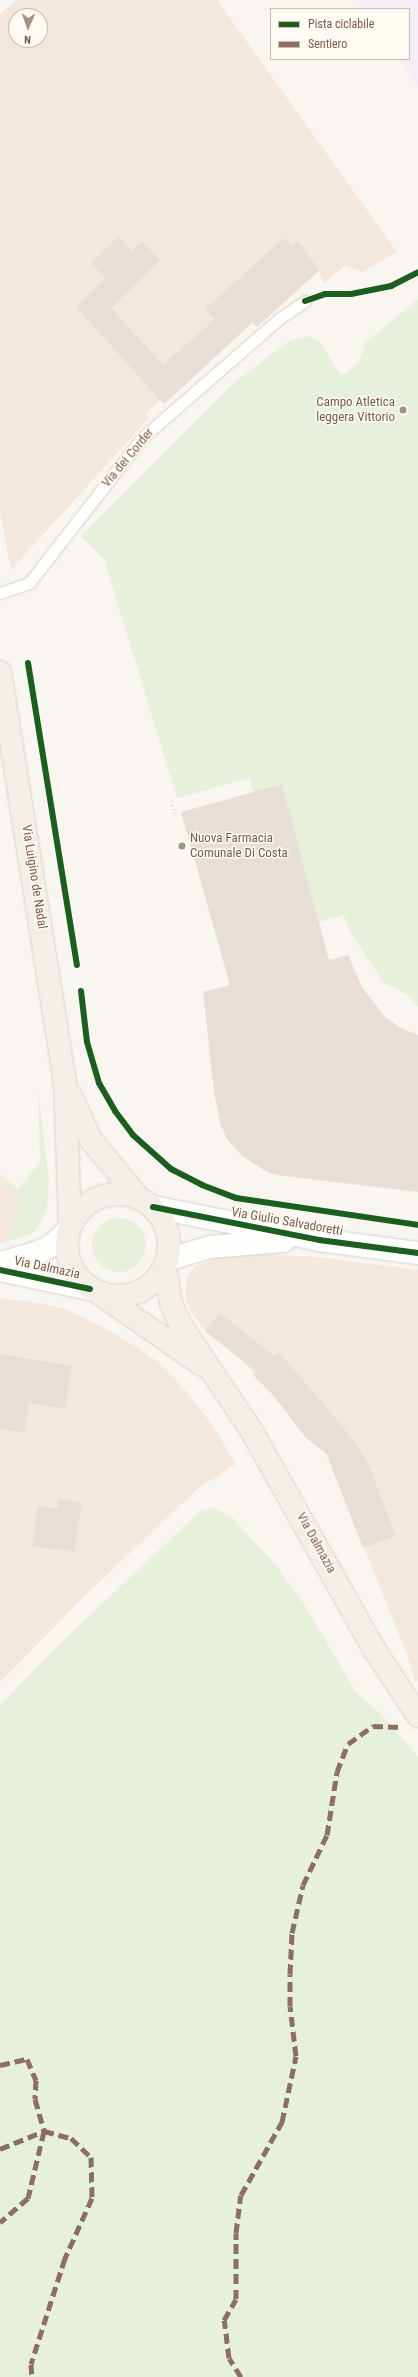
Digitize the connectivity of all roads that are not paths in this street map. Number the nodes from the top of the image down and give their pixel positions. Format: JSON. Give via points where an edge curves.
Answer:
{"nodes":[{"id":1,"x":305,"y":301,"type":"dead end"},
{"id":2,"x":0,"y":593,"type":"edge"},
{"id":3,"x":0,"y":672,"type":"edge"},
{"id":4,"x":65,"y":1082,"type":"junction"},
{"id":5,"x":146,"y":1202,"type":"junction"},
{"id":6,"x":69,"y":1227,"type":"junction"},
{"id":7,"x":319,"y":1240,"type":"junction"},
{"id":8,"x":418,"y":1253,"type":"edge"},
{"id":9,"x":0,"y":1263,"type":"edge"},
{"id":10,"x":166,"y":1263,"type":"junction"},
{"id":11,"x":0,"y":1270,"type":"edge"},
{"id":12,"x":94,"y":1291,"type":"junction"},
{"id":13,"x":212,"y":1372,"type":"junction"},
{"id":14,"x":418,"y":1716,"type":"edge"}],
"edges":[{"from":1,"to":2,"type":"lane","name":"Via dei Corder","via":[[280,318],[142,438],[29,583]]},
{"from":3,"to":4,"type":"main road","name":"Via Luigino de Nadal"},
{"from":4,"to":5,"type":"main road","name":"Via Luigino de Nadal","via":[[91,1140]]},
{"from":4,"to":6,"type":"main road","name":"Via Luigino de Nadal"},
{"from":5,"to":6,"type":"main road","via":[[122,1193],[106,1194],[91,1200],[79,1210]]},
{"from":5,"to":7,"type":"street","name":"Via Giulio Salvadoretti"},
{"from":5,"to":10,"type":"main road","via":[[168,1232]]},
{"from":6,"to":9,"type":"street","name":"Via Dalmazia","via":[[52,1245],[39,1252]]},
{"from":6,"to":12,"type":"main road","via":[[66,1247],[69,1263],[78,1278]]},
{"from":7,"to":8,"type":"street","name":"Via Giulio Salvadoretti"},
{"from":7,"to":10,"type":"street","name":"Via Giulio Salvadoretti","via":[[210,1246]]},
{"from":10,"to":12,"type":"main road","via":[[156,1280],[144,1289],[129,1295],[113,1296]]},
{"from":10,"to":13,"type":"main road","name":"Via Dalmazia","via":[[171,1303],[180,1324]]},
{"from":11,"to":12,"type":"street","name":"Via Dalmazia"},
{"from":12,"to":13,"type":"main road","name":"Via Dalmazia"},
{"from":13,"to":14,"type":"main road","name":"Via Dalmazia","via":[[251,1430],[374,1648]]}]}
